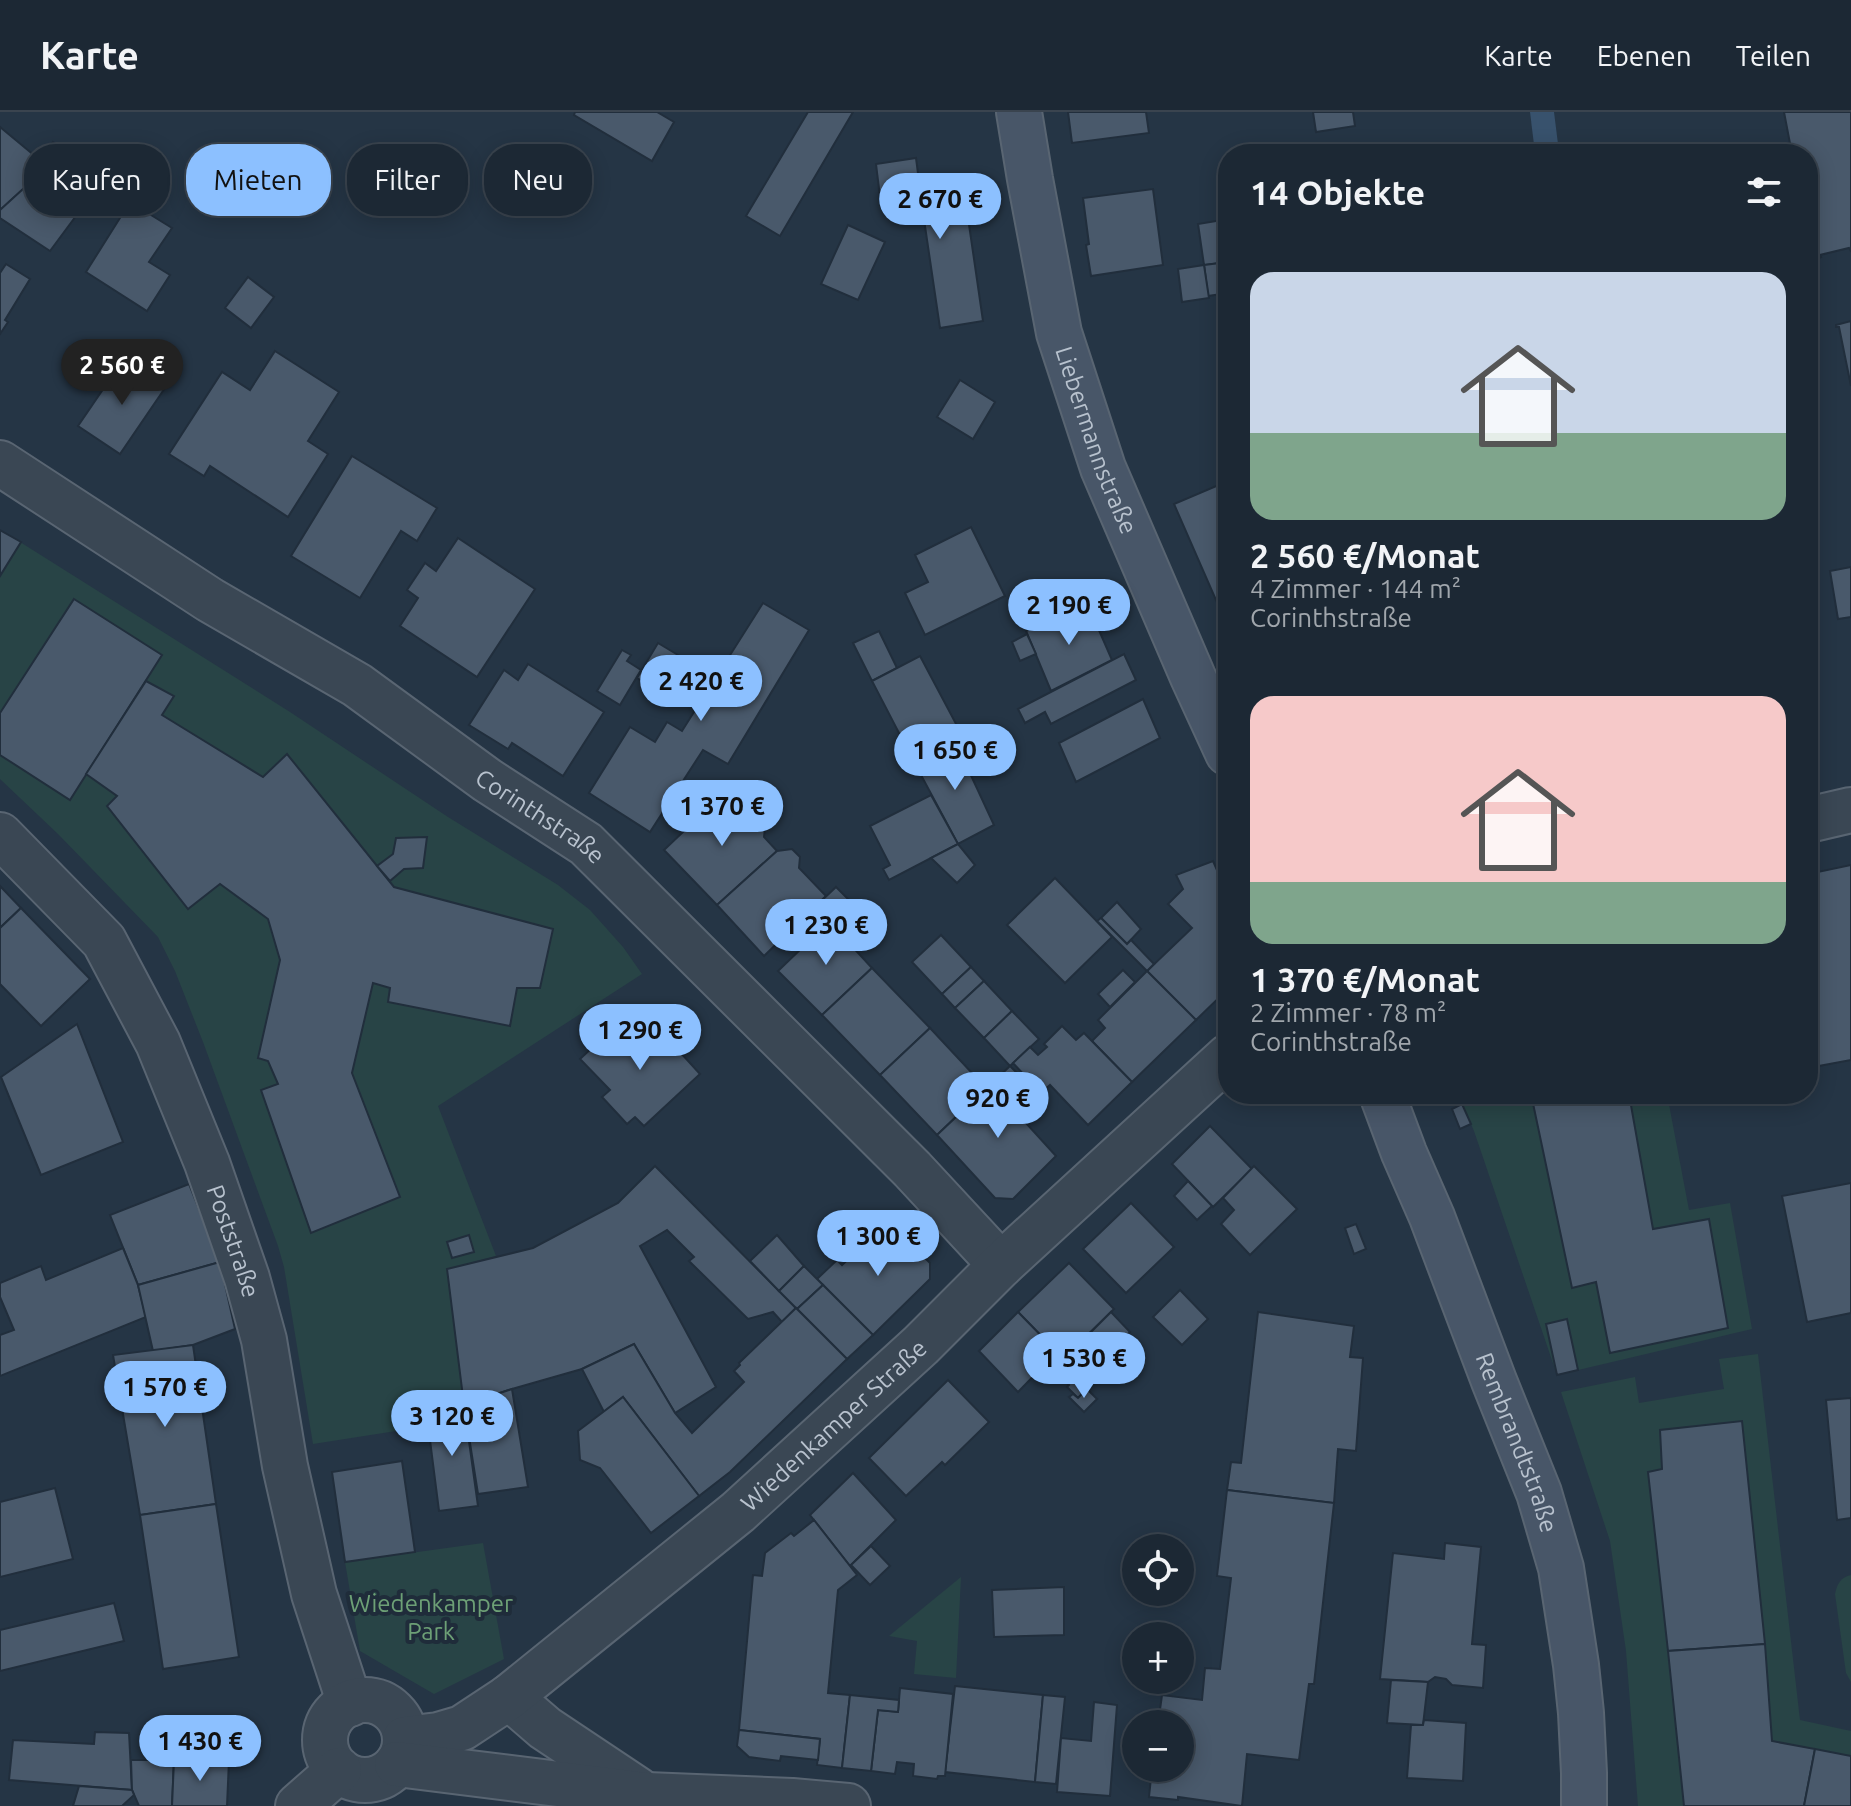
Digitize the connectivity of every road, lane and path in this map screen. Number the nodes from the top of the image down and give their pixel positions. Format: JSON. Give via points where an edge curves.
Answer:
{"nodes":[{"id":1,"x":1019,"y":112,"type":"edge"},
{"id":2,"x":0,"y":463,"type":"edge"},
{"id":3,"x":1218,"y":731,"type":"edge"},
{"id":4,"x":1851,"y":810,"type":"edge"},
{"id":5,"x":1818,"y":818,"type":"edge"},
{"id":6,"x":0,"y":835,"type":"edge"},
{"id":7,"x":1218,"y":1066,"type":"edge"},
{"id":8,"x":1386,"y":1104,"type":"edge"},
{"id":9,"x":1001,"y":1265,"type":"junction"},
{"id":10,"x":509,"y":1697,"type":"junction"},
{"id":11,"x":350,"y":1704,"type":"junction"},
{"id":12,"x":401,"y":1752,"type":"junction"},
{"id":13,"x":339,"y":1770,"type":"junction"},
{"id":14,"x":647,"y":1795,"type":"junction"},
{"id":15,"x":298,"y":1806,"type":"edge"},
{"id":16,"x":848,"y":1806,"type":"edge"},
{"id":17,"x":1584,"y":1806,"type":"edge"}],
"edges":[{"from":1,"to":3,"type":"main road","name":"Liebermannstraße","via":[[1059,333],[1103,468]]},
{"from":2,"to":9,"type":"street","name":"Corinthstraße","via":[[210,600],[357,685],[586,844],[912,1169]]},
{"from":4,"to":5,"type":"street"},
{"from":6,"to":11,"type":"street","name":"Poststraße","via":[[104,941],[158,1043],[207,1163],[264,1340],[314,1594]]},
{"from":7,"to":9,"type":"street","name":"Wiedenkamper Straße"},
{"from":8,"to":17,"type":"main road","name":"Rembrandtstraße","via":[[1539,1493],[1561,1568],[1581,1713]]},
{"from":9,"to":10,"type":"street","name":"Wiedenkamper Straße","via":[[738,1512]]},
{"from":10,"to":12,"type":"street","name":"Wiedenkamper Straße","via":[[462,1728]]},
{"from":10,"to":14,"type":"street","via":[[545,1728]]},
{"from":11,"to":12,"type":"street","via":[[375,1702],[387,1707],[403,1727]]},
{"from":11,"to":13,"type":"street","via":[[333,1717],[325,1736],[326,1749]]},
{"from":12,"to":13,"type":"street","name":"Wiedenkamper Straße","via":[[388,1773],[376,1779],[362,1780]]},
{"from":12,"to":14,"type":"street"},
{"from":13,"to":15,"type":"street"},
{"from":14,"to":16,"type":"street"}]}
